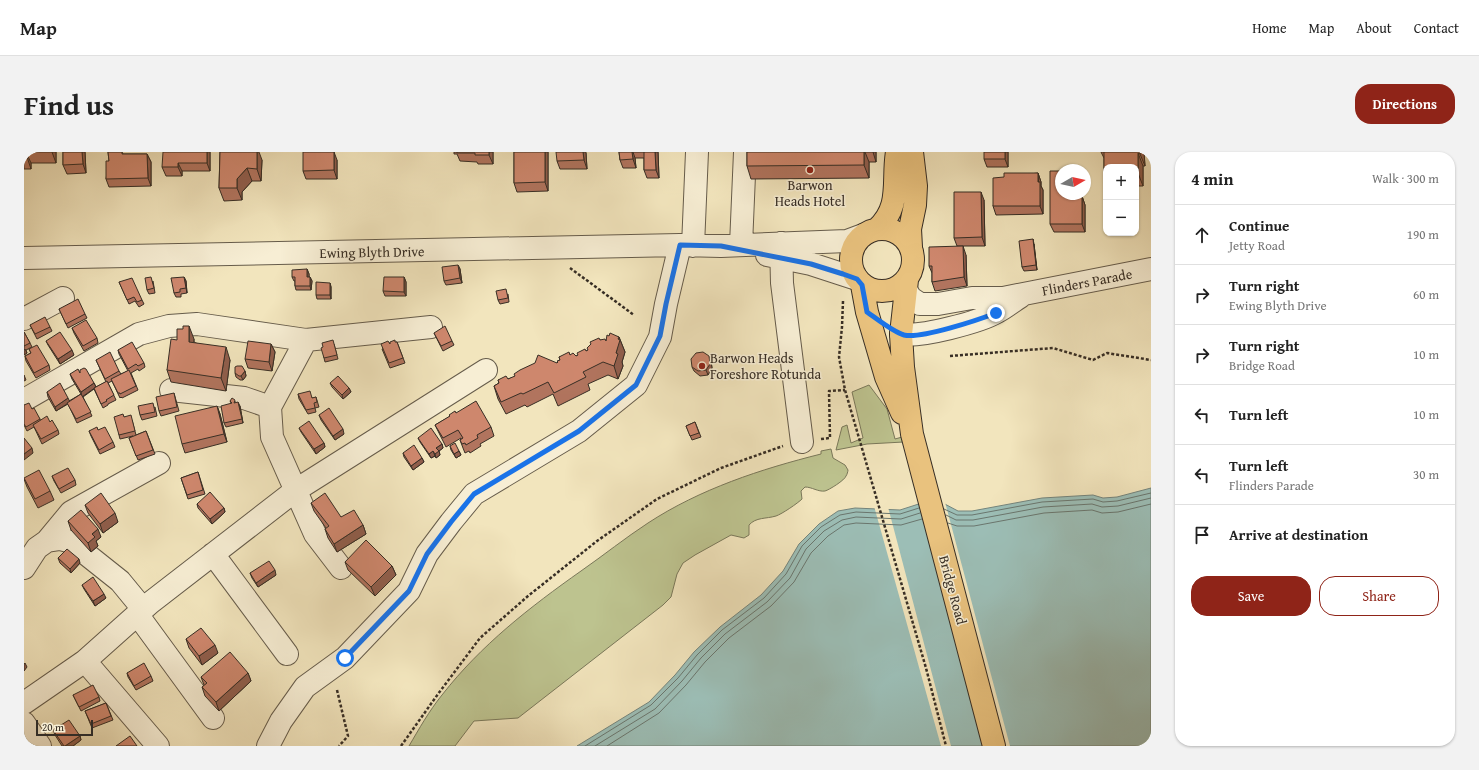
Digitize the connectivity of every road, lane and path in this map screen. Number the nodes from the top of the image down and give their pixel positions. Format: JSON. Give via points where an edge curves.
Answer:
{"nodes":[{"id":1,"x":697,"y":152,"type":"edge"},
{"id":2,"x":745,"y":152,"type":"edge"},
{"id":3,"x":897,"y":152,"type":"edge"},
{"id":4,"x":912,"y":152,"type":"edge"},
{"id":5,"x":870,"y":232,"type":"junction"},
{"id":6,"x":686,"y":245,"type":"junction"},
{"id":7,"x":731,"y":246,"type":"junction"},
{"id":8,"x":911,"y":247,"type":"junction"},
{"id":9,"x":781,"y":251,"type":"junction"},
{"id":10,"x":24,"y":258,"type":"edge"},
{"id":11,"x":567,"y":266,"type":"dead end"},
{"id":12,"x":1151,"y":269,"type":"edge"},
{"id":13,"x":854,"y":279,"type":"junction"},
{"id":14,"x":907,"y":285,"type":"junction"},
{"id":15,"x":1022,"y":295,"type":"junction"},
{"id":16,"x":63,"y":298,"type":"dead end"},
{"id":17,"x":867,"y":312,"type":"junction"},
{"id":18,"x":634,"y":316,"type":"dead end"},
{"id":19,"x":24,"y":319,"type":"edge"},
{"id":20,"x":431,"y":327,"type":"dead end"},
{"id":21,"x":901,"y":334,"type":"junction"},
{"id":22,"x":306,"y":340,"type":"junction"},
{"id":23,"x":950,"y":356,"type":"dead end"},
{"id":24,"x":1151,"y":360,"type":"edge"},
{"id":25,"x":486,"y":370,"type":"dead end"},
{"id":26,"x":171,"y":390,"type":"dead end"},
{"id":27,"x":845,"y":390,"type":"junction"},
{"id":28,"x":24,"y":400,"type":"edge"},
{"id":29,"x":270,"y":407,"type":"junction"},
{"id":30,"x":912,"y":434,"type":"junction"},
{"id":31,"x":802,"y":442,"type":"junction"},
{"id":32,"x":158,"y":463,"type":"dead end"},
{"id":33,"x":296,"y":490,"type":"junction"},
{"id":34,"x":47,"y":541,"type":"junction"},
{"id":35,"x":213,"y":554,"type":"junction"},
{"id":36,"x":24,"y":568,"type":"edge"},
{"id":37,"x":341,"y":568,"type":"dead end"},
{"id":38,"x":140,"y":611,"type":"junction"},
{"id":39,"x":286,"y":654,"type":"dead end"},
{"id":40,"x":84,"y":661,"type":"junction"},
{"id":41,"x":331,"y":668,"type":"junction"},
{"id":42,"x":24,"y":703,"type":"edge"},
{"id":43,"x":213,"y":718,"type":"dead end"},
{"id":44,"x":24,"y":722,"type":"edge"},
{"id":45,"x":40,"y":746,"type":"edge"},
{"id":46,"x":158,"y":746,"type":"edge"},
{"id":47,"x":268,"y":746,"type":"edge"},
{"id":48,"x":339,"y":746,"type":"edge"},
{"id":49,"x":401,"y":746,"type":"edge"},
{"id":50,"x":946,"y":746,"type":"edge"},
{"id":51,"x":994,"y":746,"type":"edge"}],
"edges":[{"from":1,"to":6,"type":"street"},
{"from":2,"to":7,"type":"street"},
{"from":3,"to":5,"type":"main road","via":[[893,205],[889,215]]},
{"from":4,"to":8,"type":"main road","via":[[916,186],[910,229]]},
{"from":5,"to":8,"type":"main road","via":[[887,229],[897,232]]},
{"from":5,"to":9,"type":"street","name":"Ewing Blyth Drive","via":[[847,240]]},
{"from":5,"to":13,"type":"main road","via":[[856,242],[852,251],[850,260]]},
{"from":6,"to":7,"type":"street","name":"Ewing Blyth Drive"},
{"from":6,"to":10,"type":"street","name":"Ewing Blyth Drive"},
{"from":6,"to":41,"type":"street","via":[[666,304],[660,336],[636,385],[579,431],[474,494],[427,554],[409,591],[345,658]]},
{"from":7,"to":9,"type":"street","name":"Ewing Blyth Drive"},
{"from":8,"to":14,"type":"main road","via":[[914,258]]},
{"from":9,"to":13,"type":"street","name":"Ewing Blyth Drive"},
{"from":9,"to":31,"type":"street","via":[[782,283]]},
{"from":11,"to":18,"type":"path"},
{"from":12,"to":15,"type":"street","name":"Flinders Parade"},
{"from":13,"to":14,"type":"main road","via":[[871,290],[881,292]]},
{"from":13,"to":17,"type":"main road","name":"Bridge Road"},
{"from":13,"to":27,"type":"path","via":[[842,327],[839,357]]},
{"from":14,"to":15,"type":"street","name":"Flinders Parade","via":[[911,298],[920,304]]},
{"from":14,"to":21,"type":"main road","name":"Bridge Road"},
{"from":15,"to":21,"type":"street","name":"Flinders Parade","via":[[996,313],[965,324],[908,336]]},
{"from":16,"to":19,"type":"street"},
{"from":17,"to":21,"type":"main road"},
{"from":17,"to":30,"type":"main road","name":"Bridge Road","via":[[886,377]]},
{"from":20,"to":22,"type":"street"},
{"from":21,"to":30,"type":"main road","name":"Bridge Road"},
{"from":22,"to":28,"type":"street","via":[[197,324],[169,326],[139,334]]},
{"from":22,"to":29,"type":"street"},
{"from":23,"to":24,"type":"path","via":[[1053,348],[1093,360],[1107,353]]},
{"from":25,"to":33,"type":"street"},
{"from":26,"to":29,"type":"street","via":[[244,398]]},
{"from":27,"to":31,"type":"path","via":[[830,391],[830,438]]},
{"from":27,"to":50,"type":"path","via":[[926,668]]},
{"from":29,"to":33,"type":"street","via":[[272,438]]},
{"from":30,"to":51,"type":"main road","name":"Bridge Road"},
{"from":31,"to":49,"type":"path","via":[[788,444],[721,468],[657,499],[597,541],[480,638]]},
{"from":32,"to":34,"type":"street","via":[[71,512]]},
{"from":33,"to":35,"type":"street"},
{"from":33,"to":37,"type":"street","via":[[315,534]]},
{"from":34,"to":36,"type":"street","via":[[36,548]]},
{"from":34,"to":38,"type":"street","via":[[60,539],[71,542],[120,581]]},
{"from":35,"to":38,"type":"street"},
{"from":35,"to":39,"type":"street"},
{"from":38,"to":40,"type":"street"},
{"from":38,"to":43,"type":"street"},
{"from":40,"to":42,"type":"street"},
{"from":40,"to":46,"type":"street"},
{"from":41,"to":47,"type":"street","via":[[304,687]]},
{"from":41,"to":48,"type":"path","via":[[348,736]]},
{"from":44,"to":45,"type":"street"}]}
